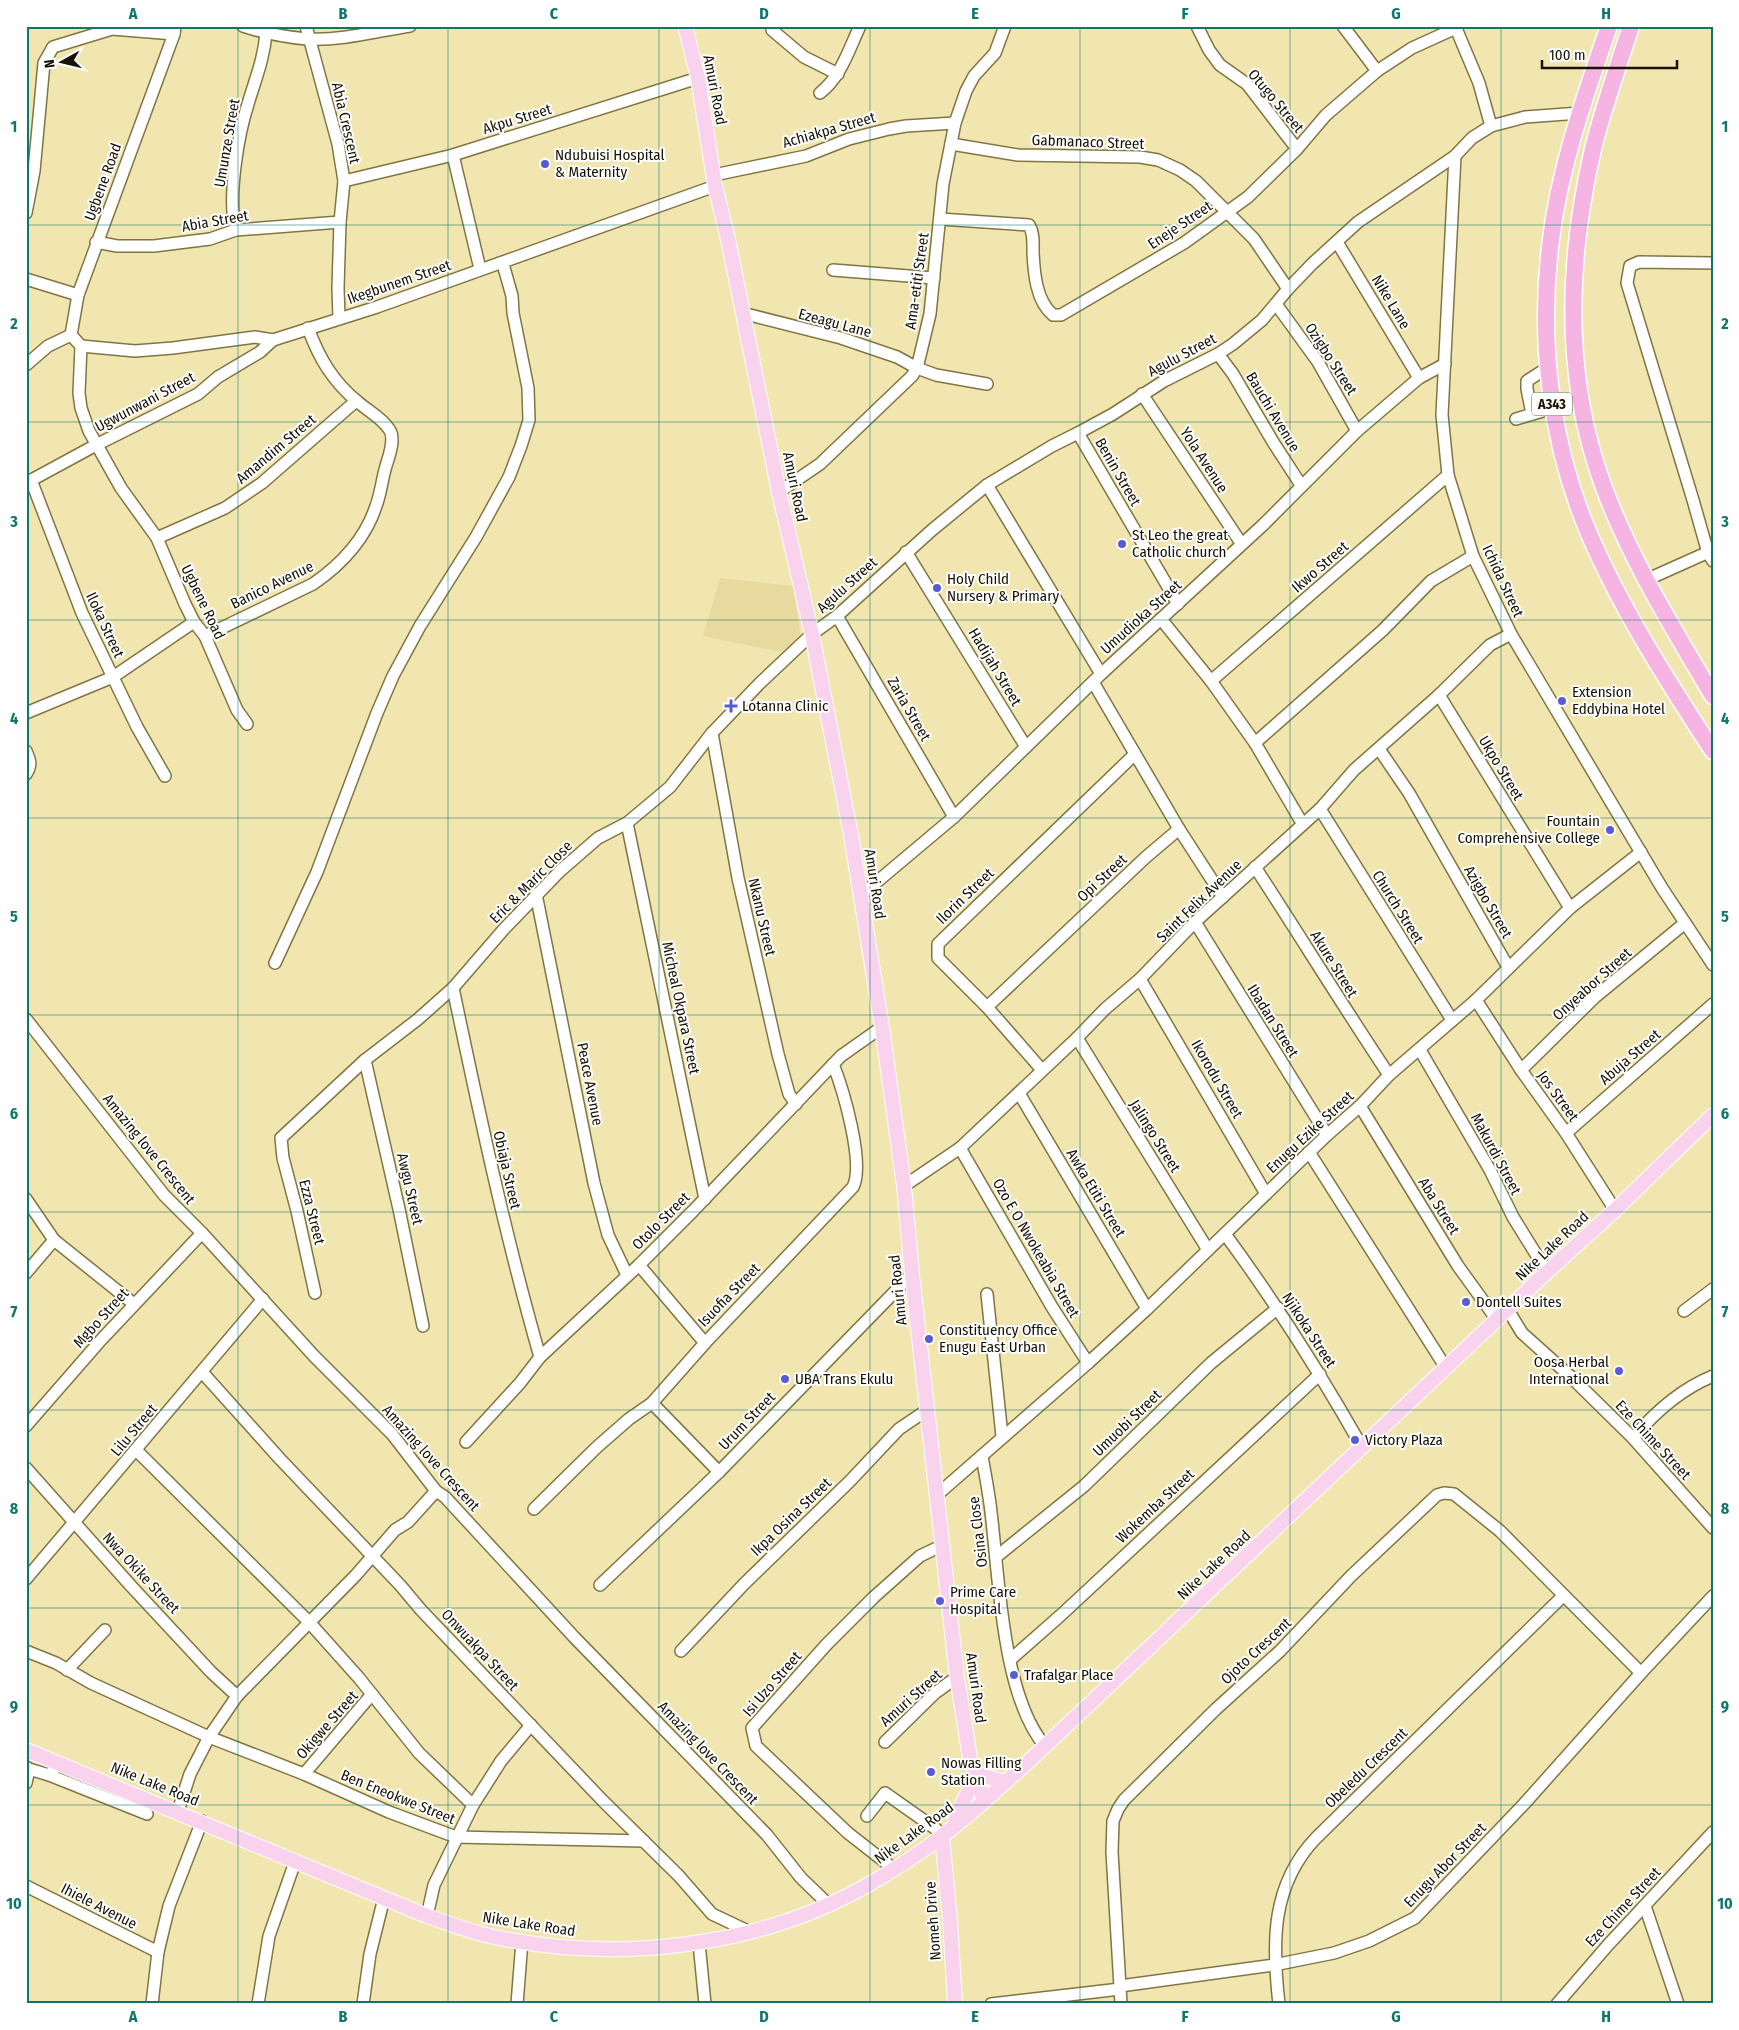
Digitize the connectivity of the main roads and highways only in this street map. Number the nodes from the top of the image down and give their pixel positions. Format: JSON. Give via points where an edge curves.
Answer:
{"nodes":[{"id":1,"x":685,"y":26,"type":"edge"},
{"id":2,"x":1609,"y":26,"type":"edge"},
{"id":3,"x":1631,"y":26,"type":"edge"},
{"id":4,"x":1713,"y":696,"type":"edge"},
{"id":5,"x":1713,"y":752,"type":"edge"},
{"id":6,"x":1713,"y":1115,"type":"edge"},
{"id":7,"x":26,"y":1750,"type":"edge"},
{"id":8,"x":974,"y":1779,"type":"junction"},
{"id":9,"x":1005,"y":1782,"type":"junction"},
{"id":10,"x":980,"y":1804,"type":"junction"},
{"id":11,"x":953,"y":1827,"type":"junction"},
{"id":12,"x":942,"y":1836,"type":"junction"},
{"id":13,"x":955,"y":2004,"type":"edge"}],
"edges":[{"from":1,"to":8,"type":"main road","name":"Amuri Road","via":[[698,78],[714,181],[840,774],[882,1027],[904,1186],[957,1677]]},
{"from":2,"to":5,"type":"highway","number":"A343","via":[[1572,140],[1551,240],[1545,305],[1552,408],[1570,480],[1590,535],[1645,642]]},
{"from":3,"to":4,"type":"highway","number":"A343","via":[[1582,198],[1573,306],[1578,382],[1597,467],[1613,510],[1646,580]]},
{"from":6,"to":9,"type":"main road","name":"Nike Lake Road"},
{"from":7,"to":12,"type":"main road","name":"Nike Lake Road","via":[[427,1916],[481,1934],[565,1947],[637,1949],[699,1943],[750,1932],[828,1904],[865,1886]]},
{"from":8,"to":9,"type":"main road"},
{"from":8,"to":10,"type":"main road","name":"Amuri Road"},
{"from":8,"to":11,"type":"main road"},
{"from":9,"to":10,"type":"main road","name":"Nike Lake Road"},
{"from":10,"to":11,"type":"main road","name":"Nike Lake Road"},
{"from":11,"to":12,"type":"main road","name":"Nike Lake Road"},
{"from":12,"to":13,"type":"main road","name":"Nomeh Drive"}]}
